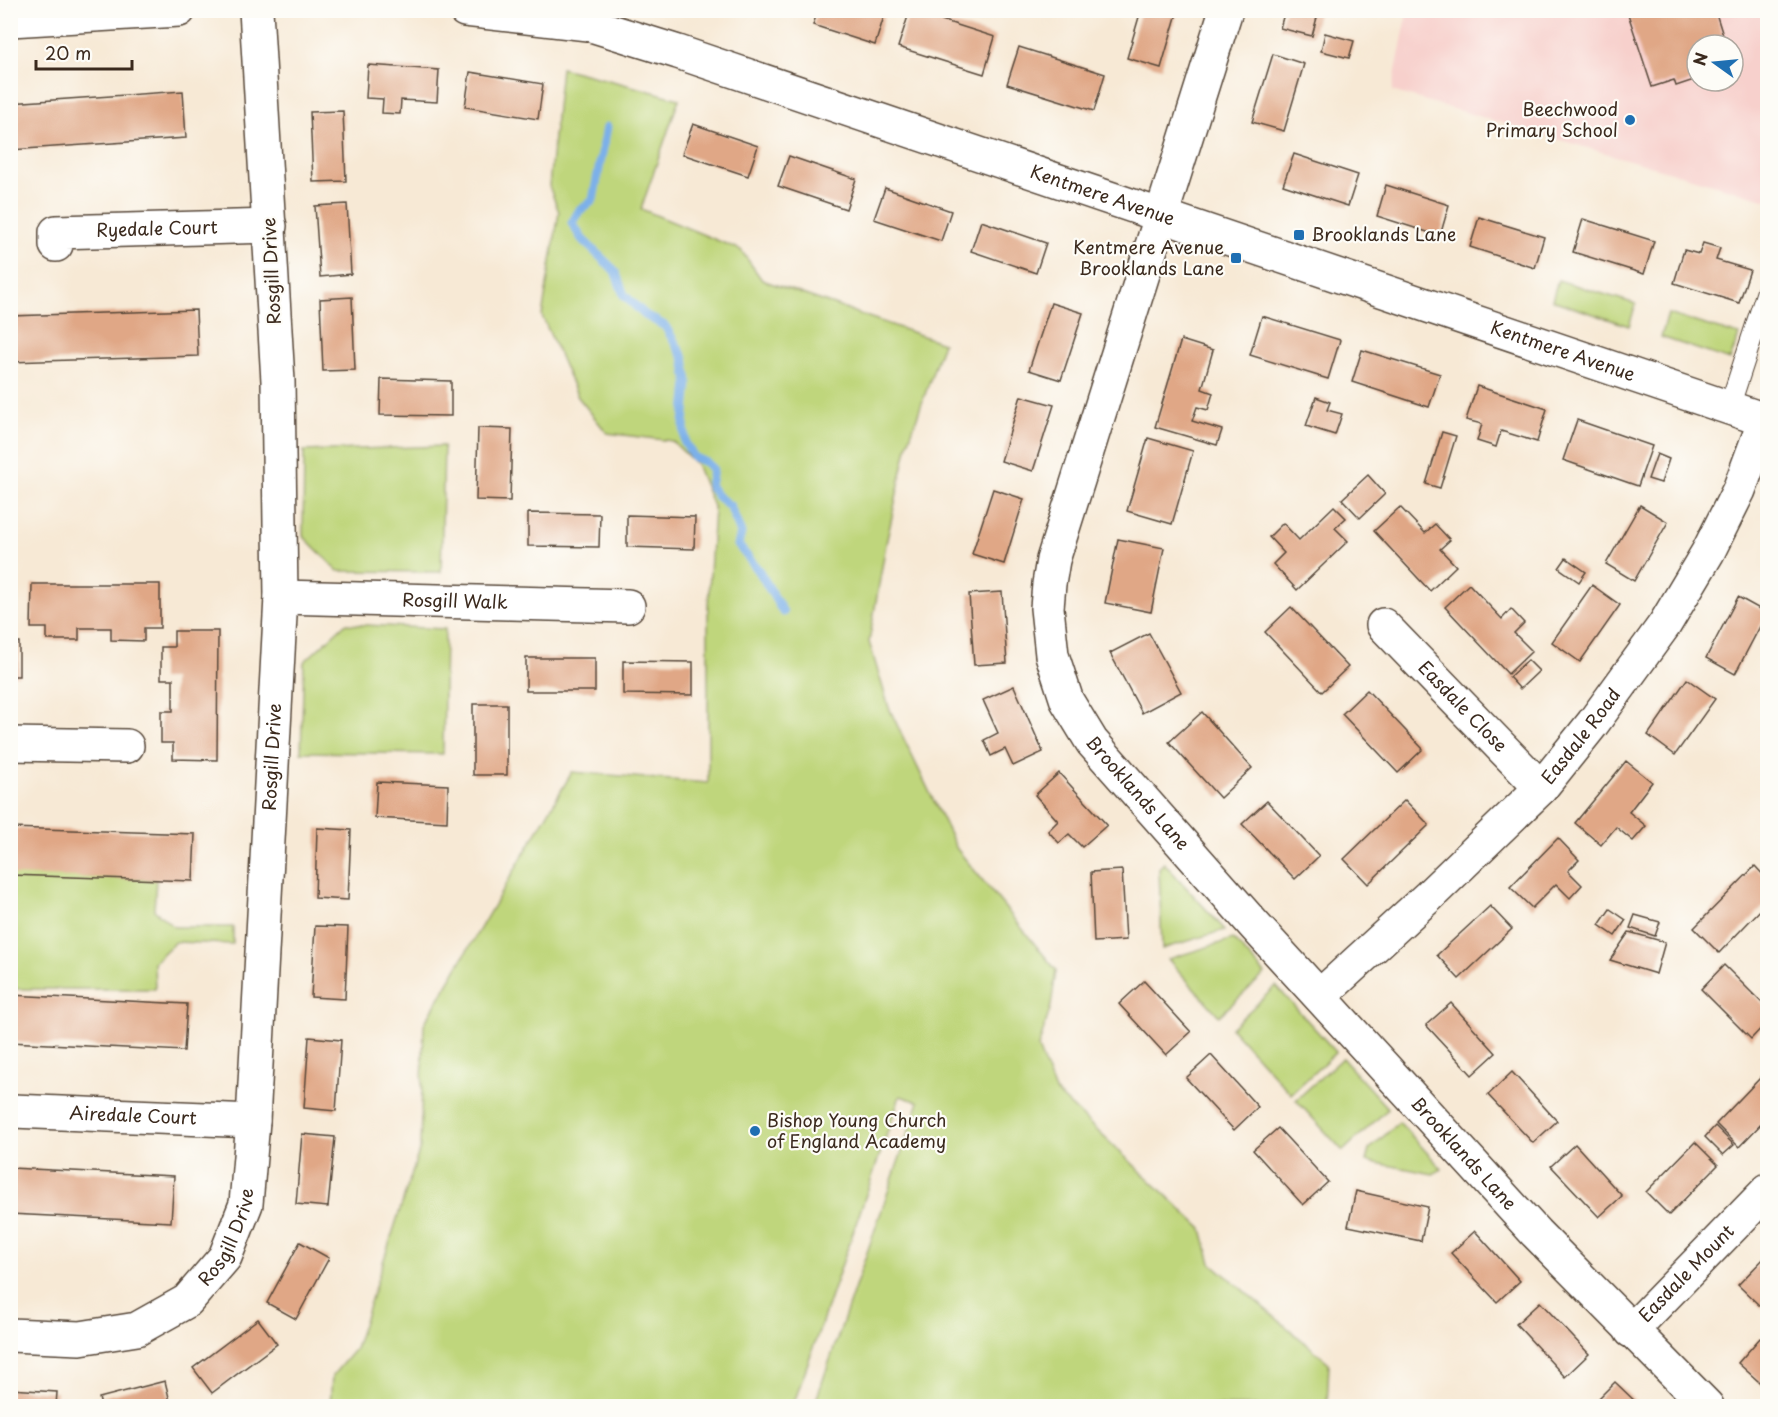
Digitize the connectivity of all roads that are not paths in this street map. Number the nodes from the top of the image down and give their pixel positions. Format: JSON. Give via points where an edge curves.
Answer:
{"nodes":[{"id":1,"x":179,"y":10,"type":"edge"},
{"id":2,"x":256,"y":10,"type":"edge"},
{"id":3,"x":465,"y":10,"type":"edge"},
{"id":4,"x":1226,"y":10,"type":"edge"},
{"id":5,"x":10,"y":20,"type":"edge"},
{"id":6,"x":609,"y":21,"type":"edge"},
{"id":7,"x":1163,"y":216,"type":"junction"},
{"id":8,"x":270,"y":226,"type":"junction"},
{"id":9,"x":56,"y":245,"type":"dead end"},
{"id":10,"x":1767,"y":288,"type":"edge"},
{"id":11,"x":1729,"y":408,"type":"junction"},
{"id":12,"x":1766,"y":420,"type":"edge"},
{"id":13,"x":282,"y":597,"type":"junction"},
{"id":14,"x":628,"y":606,"type":"dead end"},
{"id":15,"x":1383,"y":625,"type":"dead end"},
{"id":16,"x":10,"y":744,"type":"edge"},
{"id":17,"x":127,"y":746,"type":"dead end"},
{"id":18,"x":1541,"y":788,"type":"junction"},
{"id":19,"x":1320,"y":996,"type":"junction"},
{"id":20,"x":13,"y":1102,"type":"edge"},
{"id":21,"x":253,"y":1121,"type":"junction"},
{"id":22,"x":1767,"y":1190,"type":"edge"},
{"id":23,"x":1631,"y":1331,"type":"junction"},
{"id":24,"x":10,"y":1335,"type":"edge"},
{"id":25,"x":1707,"y":1407,"type":"edge"}],
"edges":[{"from":1,"to":5,"type":"street"},
{"from":2,"to":8,"type":"street","name":"Rosgill Drive"},
{"from":3,"to":6,"type":"street","name":"Kentmere Avenue","via":[[588,24]]},
{"from":4,"to":7,"type":"street","name":"Brooklands Lane"},
{"from":6,"to":7,"type":"street","name":"Kentmere Avenue","via":[[678,52]]},
{"from":7,"to":11,"type":"street","name":"Kentmere Avenue"},
{"from":7,"to":19,"type":"street","name":"Brooklands Lane","via":[[1053,560],[1047,608],[1052,656],[1067,701],[1092,742]]},
{"from":8,"to":9,"type":"street","name":"Ryedale Court","via":[[56,232]]},
{"from":8,"to":13,"type":"street","name":"Rosgill Drive"},
{"from":10,"to":11,"type":"lane"},
{"from":11,"to":12,"type":"street","name":"Kentmere Avenue"},
{"from":12,"to":18,"type":"street","name":"Easdale Road","via":[[1739,490],[1665,624]]},
{"from":13,"to":14,"type":"street","name":"Rosgill Walk"},
{"from":13,"to":21,"type":"street","name":"Rosgill Drive"},
{"from":15,"to":18,"type":"street","name":"Easdale Close"},
{"from":16,"to":17,"type":"street"},
{"from":18,"to":19,"type":"street","name":"Easdale Road"},
{"from":19,"to":23,"type":"street","name":"Brooklands Lane"},
{"from":20,"to":21,"type":"street","name":"Airedale Court"},
{"from":21,"to":24,"type":"street","name":"Rosgill Drive","via":[[246,1204],[225,1257],[187,1301],[137,1329],[80,1338]]},
{"from":22,"to":23,"type":"street","name":"Easdale Mount"},
{"from":23,"to":25,"type":"street","name":"Brooklands Lane"}]}
